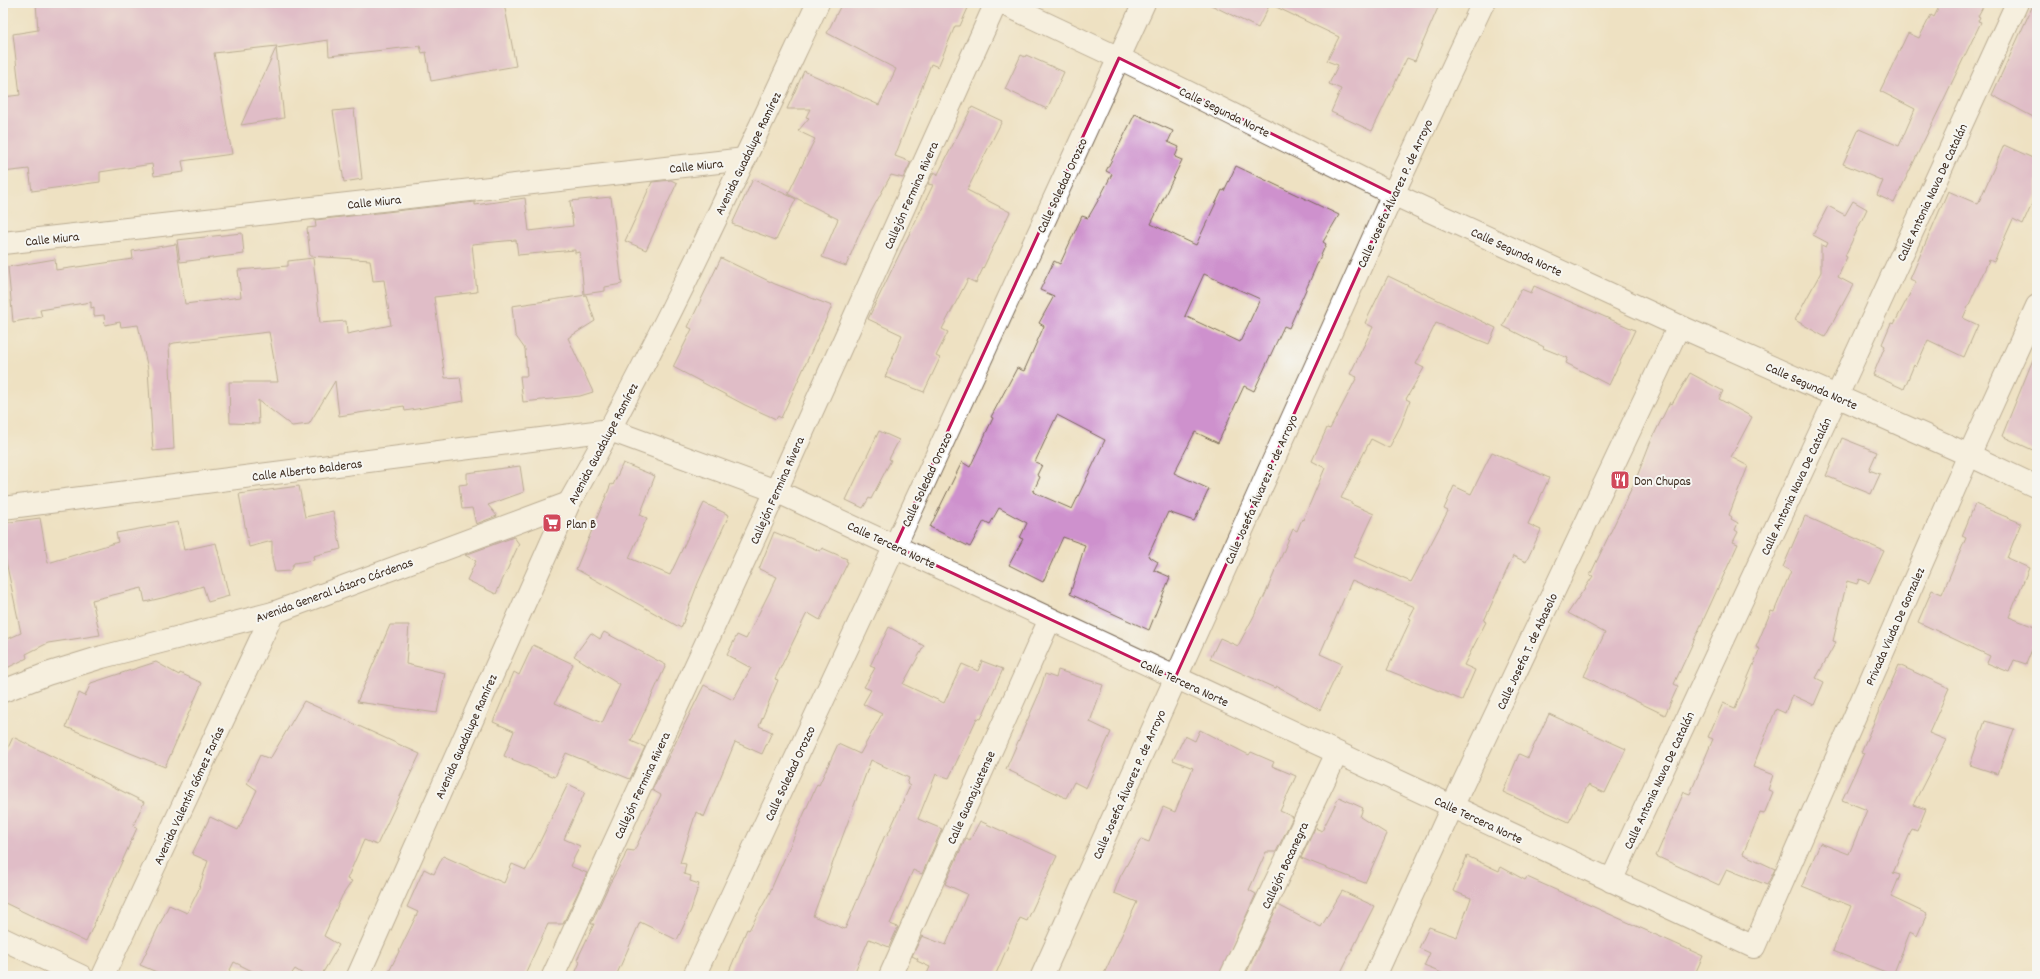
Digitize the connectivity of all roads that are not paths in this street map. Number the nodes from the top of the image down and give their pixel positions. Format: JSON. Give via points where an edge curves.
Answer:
{"nodes":[{"id":1,"x":818,"y":3,"type":"edge"},
{"id":2,"x":996,"y":3,"type":"edge"},
{"id":3,"x":1002,"y":3,"type":"edge"},
{"id":4,"x":1144,"y":3,"type":"edge"},
{"id":5,"x":1483,"y":3,"type":"edge"},
{"id":6,"x":2017,"y":3,"type":"edge"},
{"id":7,"x":1119,"y":58,"type":"junction"},
{"id":8,"x":745,"y":159,"type":"junction"},
{"id":9,"x":1392,"y":194,"type":"junction"},
{"id":10,"x":3,"y":243,"type":"edge"},
{"id":11,"x":2037,"y":306,"type":"edge"},
{"id":12,"x":1679,"y":326,"type":"junction"},
{"id":13,"x":1837,"y":396,"type":"junction"},
{"id":14,"x":610,"y":430,"type":"junction"},
{"id":15,"x":1969,"y":455,"type":"junction"},
{"id":16,"x":2037,"y":488,"type":"edge"},
{"id":17,"x":776,"y":491,"type":"junction"},
{"id":18,"x":569,"y":503,"type":"junction"},
{"id":19,"x":3,"y":508,"type":"edge"},
{"id":20,"x":895,"y":546,"type":"junction"},
{"id":21,"x":274,"y":614,"type":"junction"},
{"id":22,"x":1050,"y":619,"type":"junction"},
{"id":23,"x":1175,"y":678,"type":"junction"},
{"id":24,"x":3,"y":691,"type":"edge"},
{"id":25,"x":1337,"y":753,"type":"junction"},
{"id":26,"x":1452,"y":807,"type":"junction"},
{"id":27,"x":1611,"y":881,"type":"junction"},
{"id":28,"x":3,"y":938,"type":"edge"},
{"id":29,"x":1754,"y":947,"type":"joint"},
{"id":30,"x":81,"y":976,"type":"edge"},
{"id":31,"x":103,"y":976,"type":"edge"},
{"id":32,"x":358,"y":976,"type":"edge"},
{"id":33,"x":553,"y":976,"type":"edge"},
{"id":34,"x":694,"y":976,"type":"edge"},
{"id":35,"x":890,"y":976,"type":"edge"},
{"id":36,"x":1042,"y":976,"type":"edge"},
{"id":37,"x":1231,"y":976,"type":"edge"},
{"id":38,"x":1375,"y":976,"type":"edge"}],
"edges":[{"from":1,"to":8,"type":"street","name":"Avenida Guadalupe Ramírez"},
{"from":2,"to":17,"type":"street","name":"Callejón Fermina Rivera"},
{"from":3,"to":7,"type":"street","name":"Calle Segunda Norte"},
{"from":4,"to":7,"type":"street","name":"Calle Soledad Orozco"},
{"from":5,"to":9,"type":"street","name":"Calle Josefa Álvarez P. de Arroyo"},
{"from":6,"to":13,"type":"street","name":"Calle Antonia Nava De Catalán"},
{"from":7,"to":9,"type":"street","name":"Calle Segunda Norte"},
{"from":7,"to":20,"type":"street","name":"Calle Soledad Orozco"},
{"from":8,"to":10,"type":"street","name":"Calle Miura"},
{"from":8,"to":14,"type":"street","name":"Avenida Guadalupe Ramírez"},
{"from":9,"to":12,"type":"street","name":"Calle Segunda Norte"},
{"from":9,"to":23,"type":"street","name":"Calle Josefa Álvarez P. de Arroyo"},
{"from":11,"to":15,"type":"street","name":"Privada Viuda De Gonzalez"},
{"from":12,"to":13,"type":"street","name":"Calle Segunda Norte"},
{"from":12,"to":26,"type":"street","name":"Calle Josefa T. de Abasolo"},
{"from":13,"to":15,"type":"street","name":"Calle Segunda Norte"},
{"from":13,"to":27,"type":"street","name":"Calle Antonia Nava De Catalán"},
{"from":14,"to":17,"type":"street","name":"Calle Tercera Norte"},
{"from":14,"to":18,"type":"street","name":"Avenida Guadalupe Ramírez"},
{"from":14,"to":19,"type":"street","name":"Calle Alberto Balderas"},
{"from":15,"to":16,"type":"street","name":"Calle Segunda Norte"},
{"from":15,"to":29,"type":"street","name":"Privada Viuda De Gonzalez"},
{"from":17,"to":20,"type":"street","name":"Calle Tercera Norte"},
{"from":17,"to":33,"type":"street","name":"Callejón Fermina Rivera"},
{"from":18,"to":21,"type":"street","name":"Avenida General Lázaro Cárdenas"},
{"from":18,"to":32,"type":"street","name":"Avenida Guadalupe Ramírez"},
{"from":20,"to":22,"type":"street","name":"Calle Tercera Norte"},
{"from":20,"to":34,"type":"street","name":"Calle Soledad Orozco"},
{"from":21,"to":24,"type":"street","name":"Avenida General Lázaro Cárdenas","via":[[102,656]]},
{"from":21,"to":31,"type":"street","name":"Avenida Valentín Gómez Farías"},
{"from":22,"to":23,"type":"street","name":"Calle Tercera Norte"},
{"from":22,"to":35,"type":"street","name":"Calle Guanajuatense"},
{"from":23,"to":25,"type":"street","name":"Calle Tercera Norte"},
{"from":23,"to":36,"type":"street","name":"Calle Josefa Álvarez P. de Arroyo"},
{"from":25,"to":26,"type":"street","name":"Calle Tercera Norte"},
{"from":25,"to":37,"type":"street","name":"Callejón Bocanegra"},
{"from":26,"to":27,"type":"street","name":"Calle Tercera Norte"},
{"from":26,"to":38,"type":"street","name":"Calle Josefa T. de Abasolo"},
{"from":27,"to":29,"type":"street","name":"Calle Tercera Norte"},
{"from":28,"to":30,"type":"street"}]}
